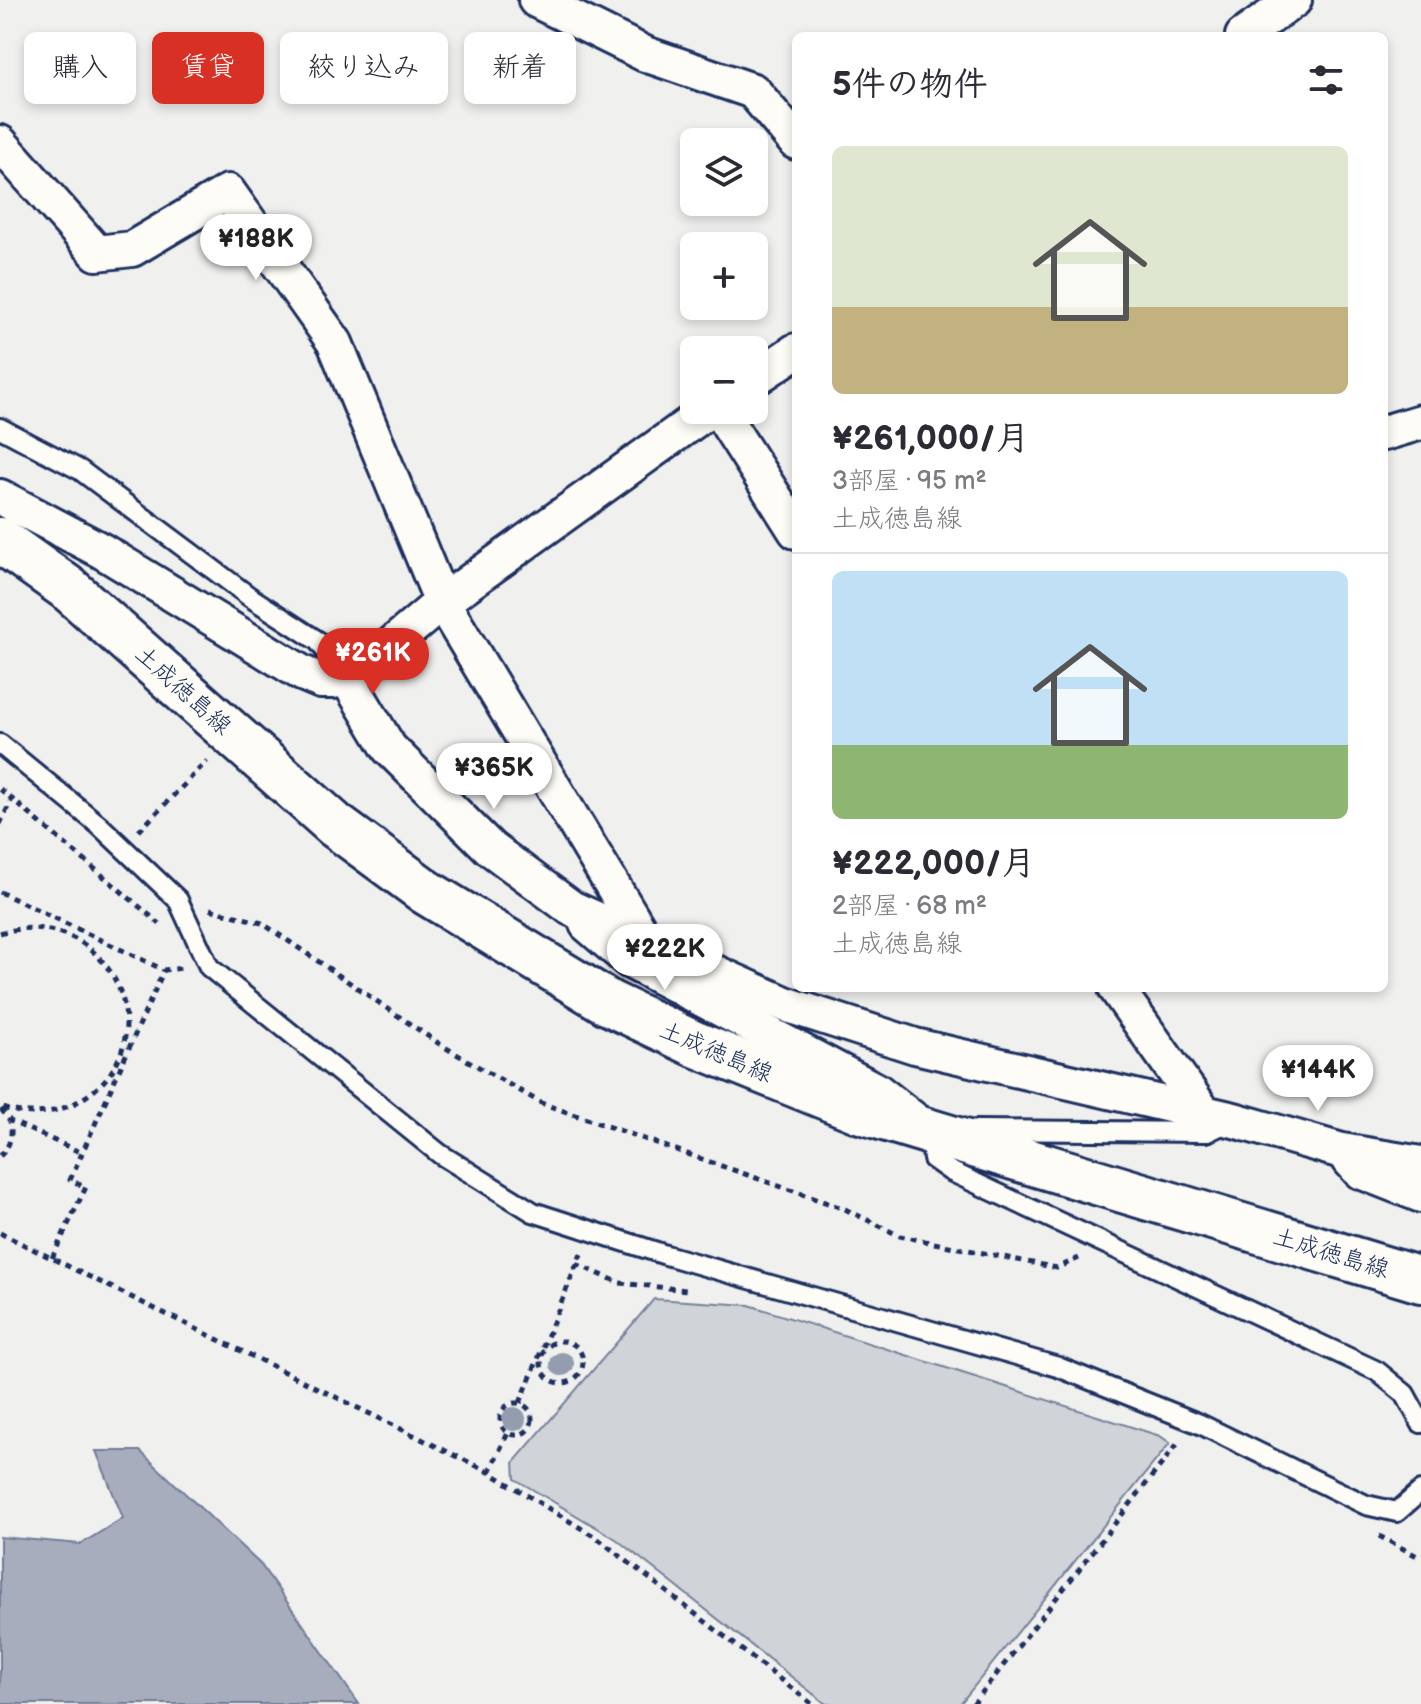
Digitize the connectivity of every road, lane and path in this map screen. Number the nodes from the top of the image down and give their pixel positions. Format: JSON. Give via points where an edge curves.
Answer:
{"nodes":[{"id":1,"x":536,"y":0,"type":"edge"},
{"id":2,"x":1294,"y":0,"type":"edge"},
{"id":3,"x":1249,"y":32,"type":"edge"},
{"id":4,"x":792,"y":137,"type":"edge"},
{"id":5,"x":0,"y":143,"type":"edge"},
{"id":6,"x":792,"y":354,"type":"edge"},
{"id":7,"x":768,"y":370,"type":"edge"},
{"id":8,"x":690,"y":424,"type":"edge"},
{"id":9,"x":728,"y":424,"type":"edge"},
{"id":10,"x":0,"y":428,"type":"edge"},
{"id":11,"x":0,"y":497,"type":"edge"},
{"id":12,"x":792,"y":525,"type":"edge"},
{"id":13,"x":0,"y":540,"type":"edge"},
{"id":14,"x":442,"y":602,"type":"junction"},
{"id":15,"x":347,"y":678,"type":"junction"},
{"id":16,"x":232,"y":734,"type":"junction"},
{"id":17,"x":0,"y":744,"type":"edge"},
{"id":18,"x":0,"y":789,"type":"edge"},
{"id":19,"x":12,"y":799,"type":"junction"},
{"id":20,"x":0,"y":824,"type":"edge"},
{"id":21,"x":123,"y":848,"type":"junction"},
{"id":22,"x":0,"y":892,"type":"edge"},
{"id":23,"x":178,"y":900,"type":"junction"},
{"id":24,"x":571,"y":908,"type":"junction"},
{"id":25,"x":163,"y":927,"type":"dead end"},
{"id":26,"x":77,"y":929,"type":"junction"},
{"id":27,"x":0,"y":933,"type":"edge"},
{"id":28,"x":73,"y":936,"type":"junction"},
{"id":29,"x":644,"y":938,"type":"junction"},
{"id":30,"x":209,"y":967,"type":"junction"},
{"id":31,"x":164,"y":970,"type":"junction"},
{"id":32,"x":1119,"y":992,"type":"edge"},
{"id":33,"x":124,"y":1052,"type":"junction"},
{"id":34,"x":0,"y":1108,"type":"edge"},
{"id":35,"x":1219,"y":1116,"type":"junction"},
{"id":36,"x":10,"y":1121,"type":"junction"},
{"id":37,"x":930,"y":1133,"type":"junction"},
{"id":38,"x":1342,"y":1151,"type":"junction"},
{"id":39,"x":82,"y":1153,"type":"junction"},
{"id":40,"x":0,"y":1156,"type":"edge"},
{"id":41,"x":1421,"y":1164,"type":"edge"},
{"id":42,"x":1421,"y":1195,"type":"edge"},
{"id":43,"x":590,"y":1230,"type":"junction"},
{"id":44,"x":0,"y":1233,"type":"edge"},
{"id":45,"x":1108,"y":1245,"type":"junction"},
{"id":46,"x":52,"y":1259,"type":"junction"},
{"id":47,"x":576,"y":1264,"type":"junction"},
{"id":48,"x":1421,"y":1280,"type":"edge"},
{"id":49,"x":693,"y":1291,"type":"dead end"},
{"id":50,"x":541,"y":1353,"type":"junction"},
{"id":51,"x":520,"y":1403,"type":"junction"},
{"id":52,"x":1421,"y":1423,"type":"edge"},
{"id":53,"x":1170,"y":1432,"type":"dead end"},
{"id":54,"x":508,"y":1433,"type":"junction"},
{"id":55,"x":489,"y":1472,"type":"junction"},
{"id":56,"x":1421,"y":1491,"type":"edge"},
{"id":57,"x":1365,"y":1530,"type":"dead end"},
{"id":58,"x":1421,"y":1558,"type":"edge"},
{"id":59,"x":812,"y":1704,"type":"edge"},
{"id":60,"x":973,"y":1704,"type":"edge"}],
"edges":[{"from":1,"to":4,"type":"street","via":[[645,54],[753,91]]},
{"from":2,"to":3,"type":"street"},
{"from":5,"to":14,"type":"street","via":[[97,253],[132,249],[228,192],[335,343]]},
{"from":6,"to":7,"type":"street"},
{"from":8,"to":14,"type":"street"},
{"from":9,"to":12,"type":"street"},
{"from":10,"to":15,"type":"lane","via":[[80,470],[318,641]]},
{"from":11,"to":15,"type":"street","via":[[102,551],[302,673],[321,681]]},
{"from":13,"to":16,"type":"main road","name":"土成徳島線","via":[[69,589]]},
{"from":14,"to":15,"type":"street"},
{"from":14,"to":29,"type":"street"},
{"from":15,"to":24,"type":"street","via":[[389,748],[490,848]]},
{"from":16,"to":21,"type":"path"},
{"from":16,"to":37,"type":"main road","name":"土成徳島線","via":[[335,825],[426,892],[609,1003],[780,1079]]},
{"from":17,"to":21,"type":"lane"},
{"from":18,"to":19,"type":"path"},
{"from":19,"to":20,"type":"path"},
{"from":19,"to":25,"type":"path"},
{"from":21,"to":23,"type":"lane"},
{"from":22,"to":26,"type":"path"},
{"from":23,"to":30,"type":"lane"},
{"from":23,"to":45,"type":"path","via":[[262,923],[441,1045],[541,1103],[845,1209],[900,1236],[1057,1268]]},
{"from":24,"to":29,"type":"street"},
{"from":24,"to":37,"type":"street","via":[[630,961],[877,1091]]},
{"from":26,"to":28,"type":"path"},
{"from":26,"to":31,"type":"path"},
{"from":27,"to":28,"type":"path","via":[[35,927]]},
{"from":28,"to":33,"type":"path","via":[[103,960],[122,993]]},
{"from":29,"to":35,"type":"street","via":[[840,1024]]},
{"from":30,"to":31,"type":"path"},
{"from":30,"to":43,"type":"lane","via":[[440,1154],[533,1212]]},
{"from":31,"to":33,"type":"path"},
{"from":32,"to":35,"type":"street"},
{"from":33,"to":34,"type":"path","via":[[101,1083],[70,1106],[33,1114]]},
{"from":33,"to":39,"type":"path"},
{"from":34,"to":36,"type":"path"},
{"from":35,"to":37,"type":"lane","via":[[1207,1132]]},
{"from":35,"to":38,"type":"street"},
{"from":36,"to":39,"type":"path"},
{"from":36,"to":40,"type":"path","via":[[8,1148]]},
{"from":37,"to":45,"type":"lane","via":[[933,1159],[950,1171]]},
{"from":37,"to":48,"type":"main road","name":"土成徳島線"},
{"from":38,"to":41,"type":"street"},
{"from":38,"to":42,"type":"street","via":[[1360,1171]]},
{"from":39,"to":46,"type":"path","via":[[70,1180],[86,1187]]},
{"from":43,"to":47,"type":"path"},
{"from":43,"to":56,"type":"lane","via":[[1058,1367],[1200,1424],[1366,1505],[1397,1512]]},
{"from":44,"to":46,"type":"path"},
{"from":45,"to":52,"type":"lane","via":[[1377,1371],[1405,1394]]},
{"from":46,"to":55,"type":"path"},
{"from":47,"to":49,"type":"path","via":[[620,1283]]},
{"from":47,"to":50,"type":"path"},
{"from":50,"to":50,"type":"path","via":[[560,1341],[571,1342],[584,1360],[583,1371],[576,1380],[554,1382],[545,1375]]},
{"from":50,"to":51,"type":"path"},
{"from":51,"to":54,"type":"path","via":[[501,1413],[502,1428]]},
{"from":51,"to":54,"type":"path","via":[[529,1407],[532,1425],[517,1436]]},
{"from":53,"to":60,"type":"path","via":[[1182,1438]]},
{"from":54,"to":55,"type":"path"},
{"from":55,"to":59,"type":"path","via":[[607,1545]]},
{"from":57,"to":58,"type":"path"}]}
